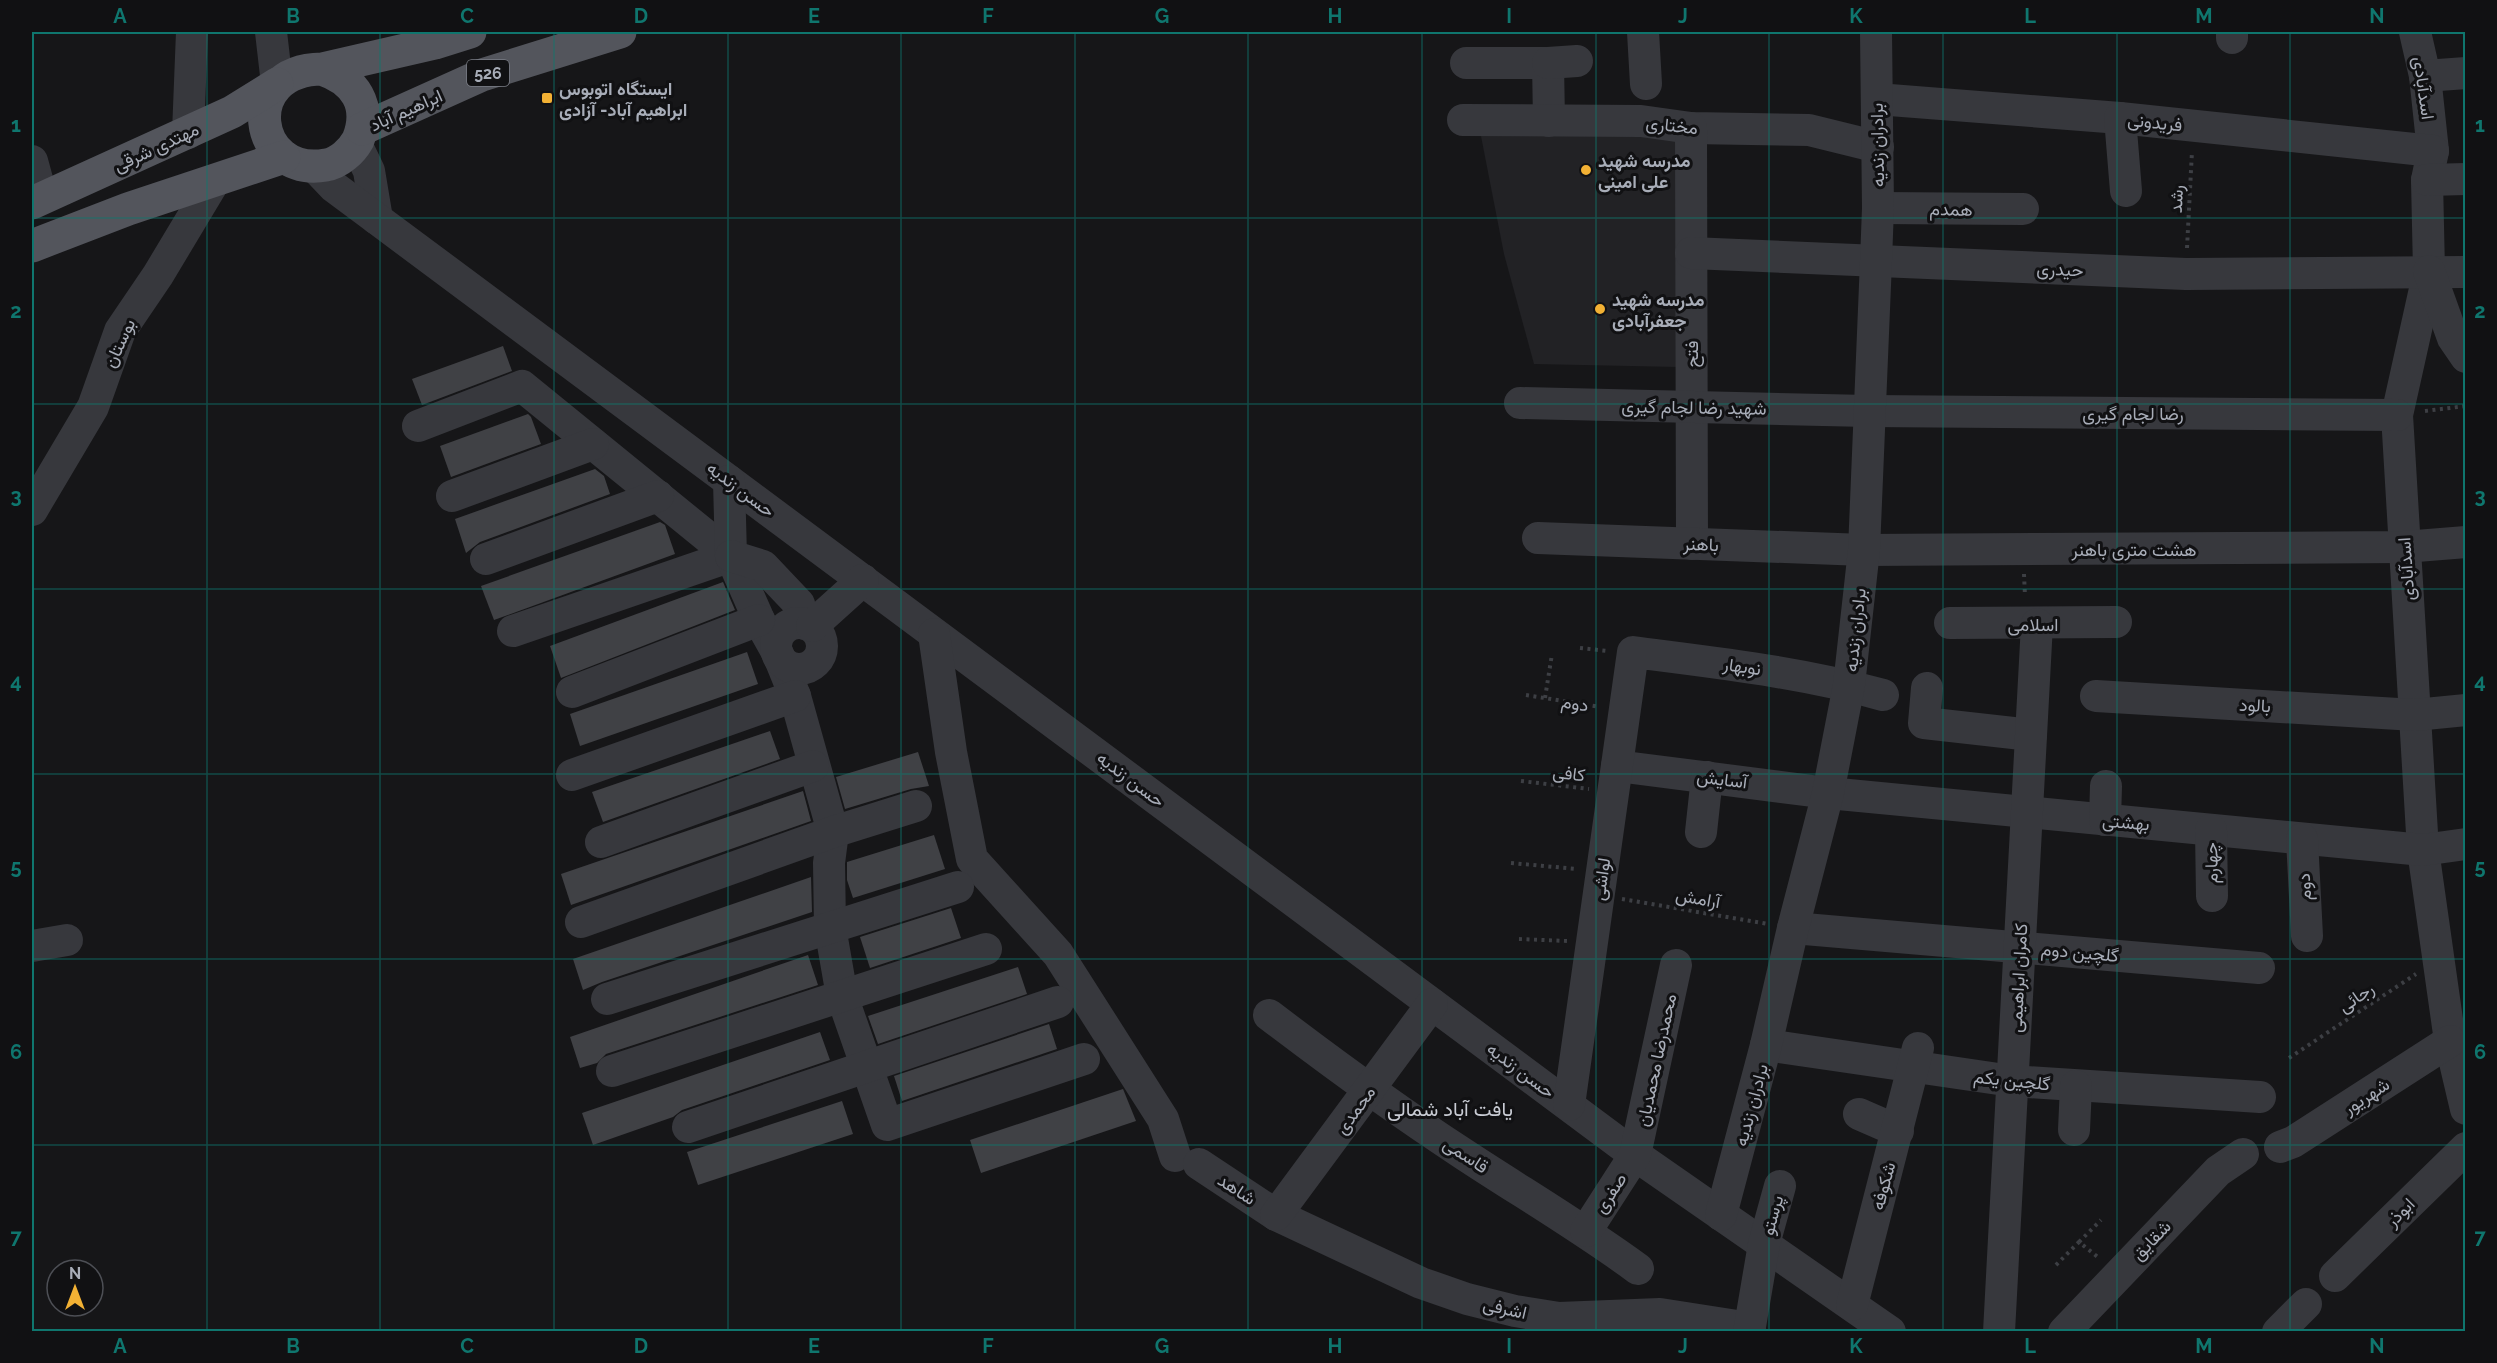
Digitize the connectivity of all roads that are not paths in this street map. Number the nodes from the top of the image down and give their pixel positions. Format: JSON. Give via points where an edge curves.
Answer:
{"nodes":[{"id":1,"x":192,"y":32,"type":"edge"},
{"id":2,"x":271,"y":32,"type":"edge"},
{"id":3,"x":470,"y":32,"type":"edge"},
{"id":4,"x":620,"y":32,"type":"edge"},
{"id":5,"x":1644,"y":32,"type":"edge"},
{"id":6,"x":1876,"y":32,"type":"edge"},
{"id":7,"x":2415,"y":32,"type":"edge"},
{"id":8,"x":1466,"y":63,"type":"dead end"},
{"id":9,"x":322,"y":69,"type":"junction"},
{"id":10,"x":2466,"y":73,"type":"edge"},
{"id":11,"x":2425,"y":76,"type":"junction"},
{"id":12,"x":277,"y":84,"type":"junction"},
{"id":13,"x":1646,"y":84,"type":"dead end"},
{"id":14,"x":1877,"y":99,"type":"junction"},
{"id":15,"x":2120,"y":118,"type":"junction"},
{"id":16,"x":1463,"y":120,"type":"dead end"},
{"id":17,"x":1549,"y":121,"type":"junction"},
{"id":18,"x":1690,"y":128,"type":"junction"},
{"id":19,"x":188,"y":132,"type":"junction"},
{"id":20,"x":359,"y":136,"type":"junction"},
{"id":21,"x":1878,"y":147,"type":"junction"},
{"id":22,"x":284,"y":157,"type":"junction"},
{"id":23,"x":32,"y":160,"type":"edge"},
{"id":24,"x":2430,"y":166,"type":"junction"},
{"id":25,"x":315,"y":167,"type":"junction"},
{"id":26,"x":2466,"y":179,"type":"edge"},
{"id":27,"x":215,"y":180,"type":"junction"},
{"id":28,"x":2126,"y":192,"type":"dead end"},
{"id":29,"x":37,"y":201,"type":"edge"},
{"id":30,"x":1878,"y":208,"type":"junction"},
{"id":31,"x":2023,"y":209,"type":"dead end"},
{"id":32,"x":377,"y":219,"type":"junction"},
{"id":33,"x":32,"y":246,"type":"edge"},
{"id":34,"x":1691,"y":253,"type":"junction"},
{"id":35,"x":1876,"y":261,"type":"junction"},
{"id":36,"x":2429,"y":271,"type":"junction"},
{"id":37,"x":2466,"y":272,"type":"edge"},
{"id":38,"x":2466,"y":357,"type":"edge"},
{"id":39,"x":1520,"y":403,"type":"dead end"},
{"id":40,"x":1691,"y":406,"type":"junction"},
{"id":41,"x":1868,"y":411,"type":"junction"},
{"id":42,"x":2397,"y":415,"type":"junction"},
{"id":43,"x":418,"y":426,"type":"dead end"},
{"id":44,"x":593,"y":444,"type":"junction"},
{"id":45,"x":729,"y":481,"type":"junction"},
{"id":46,"x":452,"y":496,"type":"dead end"},
{"id":47,"x":658,"y":496,"type":"junction"},
{"id":48,"x":32,"y":510,"type":"edge"},
{"id":49,"x":1538,"y":538,"type":"dead end"},
{"id":50,"x":2466,"y":542,"type":"edge"},
{"id":51,"x":1692,"y":544,"type":"junction"},
{"id":52,"x":2404,"y":547,"type":"junction"},
{"id":53,"x":1864,"y":550,"type":"junction"},
{"id":54,"x":731,"y":556,"type":"junction"},
{"id":55,"x":486,"y":560,"type":"dead end"},
{"id":56,"x":863,"y":580,"type":"junction"},
{"id":57,"x":759,"y":620,"type":"junction"},
{"id":58,"x":2116,"y":622,"type":"dead end"},
{"id":59,"x":1950,"y":623,"type":"dead end"},
{"id":60,"x":2032,"y":624,"type":"junction"},
{"id":61,"x":809,"y":625,"type":"junction"},
{"id":62,"x":513,"y":631,"type":"dead end"},
{"id":63,"x":934,"y":633,"type":"junction"},
{"id":64,"x":1633,"y":652,"type":"joint"},
{"id":65,"x":778,"y":654,"type":"junction"},
{"id":66,"x":1849,"y":686,"type":"junction"},
{"id":67,"x":1927,"y":688,"type":"dead end"},
{"id":68,"x":572,"y":693,"type":"dead end"},
{"id":69,"x":1883,"y":695,"type":"dead end"},
{"id":70,"x":795,"y":696,"type":"junction"},
{"id":71,"x":2096,"y":696,"type":"dead end"},
{"id":72,"x":2466,"y":710,"type":"edge"},
{"id":73,"x":2415,"y":715,"type":"junction"},
{"id":74,"x":2031,"y":735,"type":"junction"},
{"id":75,"x":813,"y":766,"type":"junction"},
{"id":76,"x":572,"y":775,"type":"dead end"},
{"id":77,"x":1707,"y":777,"type":"junction"},
{"id":78,"x":1615,"y":779,"type":"junction"},
{"id":79,"x":2106,"y":786,"type":"dead end"},
{"id":80,"x":1828,"y":793,"type":"junction"},
{"id":81,"x":916,"y":806,"type":"dead end"},
{"id":82,"x":2027,"y":812,"type":"junction"},
{"id":83,"x":2105,"y":820,"type":"junction"},
{"id":84,"x":2211,"y":830,"type":"junction"},
{"id":85,"x":833,"y":831,"type":"junction"},
{"id":86,"x":1701,"y":831,"type":"dead end"},
{"id":87,"x":2302,"y":839,"type":"junction"},
{"id":88,"x":601,"y":842,"type":"dead end"},
{"id":89,"x":2466,"y":844,"type":"edge"},
{"id":90,"x":2423,"y":850,"type":"junction"},
{"id":91,"x":958,"y":887,"type":"dead end"},
{"id":92,"x":2212,"y":896,"type":"dead end"},
{"id":93,"x":581,"y":922,"type":"dead end"},
{"id":94,"x":830,"y":927,"type":"junction"},
{"id":95,"x":1792,"y":928,"type":"junction"},
{"id":96,"x":2307,"y":936,"type":"dead end"},
{"id":97,"x":68,"y":940,"type":"dead end"},
{"id":98,"x":32,"y":946,"type":"edge"},
{"id":99,"x":2020,"y":946,"type":"junction"},
{"id":100,"x":986,"y":949,"type":"dead end"},
{"id":101,"x":1676,"y":965,"type":"dead end"},
{"id":102,"x":2259,"y":968,"type":"dead end"},
{"id":103,"x":842,"y":996,"type":"junction"},
{"id":104,"x":607,"y":999,"type":"dead end"},
{"id":105,"x":1058,"y":1002,"type":"dead end"},
{"id":106,"x":2456,"y":1002,"type":"edge"},
{"id":107,"x":1432,"y":1004,"type":"junction"},
{"id":108,"x":1269,"y":1015,"type":"dead end"},
{"id":109,"x":2450,"y":1041,"type":"junction"},
{"id":110,"x":1766,"y":1045,"type":"junction"},
{"id":111,"x":1916,"y":1058,"type":"junction"},
{"id":112,"x":1084,"y":1059,"type":"dead end"},
{"id":113,"x":865,"y":1067,"type":"junction"},
{"id":114,"x":612,"y":1071,"type":"dead end"},
{"id":115,"x":2012,"y":1082,"type":"junction"},
{"id":116,"x":2076,"y":1086,"type":"junction"},
{"id":117,"x":1369,"y":1091,"type":"junction"},
{"id":118,"x":2260,"y":1097,"type":"dead end"},
{"id":119,"x":1569,"y":1105,"type":"junction"},
{"id":120,"x":2466,"y":1109,"type":"edge"},
{"id":121,"x":1859,"y":1114,"type":"dead end"},
{"id":122,"x":688,"y":1127,"type":"dead end"},
{"id":123,"x":2074,"y":1130,"type":"dead end"},
{"id":124,"x":1898,"y":1131,"type":"junction"},
{"id":125,"x":2280,"y":1147,"type":"dead end"},
{"id":126,"x":2466,"y":1148,"type":"edge"},
{"id":127,"x":2243,"y":1154,"type":"dead end"},
{"id":128,"x":1635,"y":1155,"type":"junction"},
{"id":129,"x":1780,"y":1186,"type":"dead end"},
{"id":130,"x":1276,"y":1215,"type":"junction"},
{"id":131,"x":1721,"y":1215,"type":"junction"},
{"id":132,"x":1586,"y":1231,"type":"junction"},
{"id":133,"x":1764,"y":1244,"type":"junction"},
{"id":134,"x":1638,"y":1269,"type":"dead end"},
{"id":135,"x":2335,"y":1276,"type":"dead end"},
{"id":136,"x":2306,"y":1304,"type":"dead end"},
{"id":137,"x":1852,"y":1305,"type":"junction"},
{"id":138,"x":1750,"y":1330,"type":"edge"},
{"id":139,"x":1890,"y":1332,"type":"edge"},
{"id":140,"x":1999,"y":1332,"type":"edge"},
{"id":141,"x":2064,"y":1332,"type":"edge"},
{"id":142,"x":2277,"y":1332,"type":"edge"}],
"edges":[{"from":1,"to":19,"type":"street"},
{"from":2,"to":12,"type":"street"},
{"from":3,"to":9,"type":"main road","number":"526"},
{"from":4,"to":20,"type":"main road","name":"ابراهیم آباد","number":"526","via":[[482,75]]},
{"from":5,"to":13,"type":"street"},
{"from":6,"to":14,"type":"street","name":"برادران زندیه"},
{"from":7,"to":11,"type":"street","name":"اسدآبادی"},
{"from":8,"to":17,"type":"street","via":[[1563,62]]},
{"from":9,"to":12,"type":"main road","via":[[305,69]]},
{"from":9,"to":20,"type":"main road","via":[[337,74],[359,97],[363,113]]},
{"from":10,"to":11,"type":"street"},
{"from":11,"to":24,"type":"street","name":"اسدآبادی"},
{"from":12,"to":19,"type":"main road","name":"مهتدی شرقی","via":[[232,112]]},
{"from":12,"to":22,"type":"main road","via":[[264,114],[266,130]]},
{"from":14,"to":15,"type":"street","name":"فریدونی"},
{"from":14,"to":21,"type":"street","name":"برادران زندیه"},
{"from":15,"to":24,"type":"street","name":"فریدونی","via":[[2193,126]]},
{"from":15,"to":28,"type":"street"},
{"from":16,"to":17,"type":"street","name":"مختاری"},
{"from":17,"to":18,"type":"street","name":"مختاری","via":[[1641,121]]},
{"from":18,"to":21,"type":"street","name":"مختاری","via":[[1809,130]]},
{"from":18,"to":34,"type":"street","name":"فتح"},
{"from":19,"to":29,"type":"main road","name":"مهتدی شرقی"},
{"from":20,"to":25,"type":"main road","via":[[345,156]]},
{"from":20,"to":32,"type":"street"},
{"from":21,"to":30,"type":"street","name":"برادران زندیه"},
{"from":22,"to":25,"type":"main road"},
{"from":22,"to":27,"type":"main road"},
{"from":23,"to":29,"type":"street"},
{"from":24,"to":26,"type":"street","name":"فریدونی"},
{"from":24,"to":36,"type":"street","name":"اسدآبادی"},
{"from":25,"to":32,"type":"street","name":"حسن زندیه","via":[[334,187]]},
{"from":27,"to":33,"type":"main road"},
{"from":27,"to":48,"type":"street","name":"بوستان","via":[[120,331],[93,407]]},
{"from":30,"to":31,"type":"street","name":"همدم"},
{"from":30,"to":35,"type":"street","name":"برادران زندیه"},
{"from":32,"to":45,"type":"street","name":"حسن زندیه"},
{"from":34,"to":35,"type":"street","name":"حیدری"},
{"from":34,"to":40,"type":"street","name":"فتح"},
{"from":35,"to":36,"type":"street","name":"حیدری","via":[[2186,274]]},
{"from":35,"to":41,"type":"street","name":"برادران زندیه"},
{"from":36,"to":37,"type":"street","name":"حیدری"},
{"from":36,"to":38,"type":"street","via":[[2453,338]]},
{"from":36,"to":42,"type":"street","name":"اسدآبادی"},
{"from":39,"to":40,"type":"street","name":"شهید رضا لجام گیری"},
{"from":40,"to":41,"type":"street","name":"شهید رضا لجام گیری"},
{"from":40,"to":51,"type":"street","name":"فتح"},
{"from":41,"to":42,"type":"street","name":"رضا لجام گیری"},
{"from":41,"to":53,"type":"street","name":"برادران زندیه"},
{"from":42,"to":52,"type":"street","name":"اسدآبادی"},
{"from":43,"to":44,"type":"street","via":[[522,386]]},
{"from":44,"to":46,"type":"street"},
{"from":44,"to":47,"type":"street"},
{"from":45,"to":54,"type":"street"},
{"from":45,"to":56,"type":"street","name":"حسن زندیه"},
{"from":47,"to":54,"type":"street"},
{"from":47,"to":55,"type":"street"},
{"from":49,"to":51,"type":"street","name":"باهنر"},
{"from":50,"to":52,"type":"street","name":"هشت متری باهنر"},
{"from":51,"to":53,"type":"street","name":"باهنر"},
{"from":52,"to":53,"type":"street","name":"هشت متری باهنر"},
{"from":52,"to":73,"type":"street","name":"اسدآبادی"},
{"from":53,"to":66,"type":"street","name":"برادران زندیه"},
{"from":54,"to":57,"type":"street"},
{"from":54,"to":61,"type":"street","via":[[763,566],[799,604]]},
{"from":54,"to":62,"type":"street"},
{"from":56,"to":61,"type":"street"},
{"from":56,"to":63,"type":"street","name":"حسن زندیه"},
{"from":57,"to":65,"type":"street"},
{"from":57,"to":68,"type":"street"},
{"from":58,"to":60,"type":"street","name":"اسلامی"},
{"from":59,"to":60,"type":"street","name":"اسلامی"},
{"from":60,"to":74,"type":"street","name":"کامران ابراهیمی"},
{"from":61,"to":65,"type":"street","via":[[798,623],[785,628],[778,639]]},
{"from":63,"to":107,"type":"street","name":"حسن زندیه"},
{"from":63,"to":130,"type":"street","name":"شاهد","via":[[972,859],[1058,954],[1187,1160]]},
{"from":64,"to":66,"type":"street","name":"نوبهار","via":[[1760,668]]},
{"from":64,"to":78,"type":"street","name":"لواشی"},
{"from":65,"to":70,"type":"street"},
{"from":66,"to":69,"type":"street"},
{"from":66,"to":80,"type":"street","name":"برادران زندیه"},
{"from":67,"to":74,"type":"street","via":[[1924,723]]},
{"from":70,"to":75,"type":"street"},
{"from":70,"to":76,"type":"street"},
{"from":71,"to":73,"type":"street","name":"بالود"},
{"from":72,"to":73,"type":"street","name":"بالود"},
{"from":73,"to":90,"type":"street","name":"اسدآبادی"},
{"from":74,"to":82,"type":"street","name":"کامران ابراهیمی"},
{"from":75,"to":85,"type":"street"},
{"from":75,"to":88,"type":"street"},
{"from":77,"to":78,"type":"street","name":"آسایش"},
{"from":77,"to":80,"type":"street","name":"آسایش"},
{"from":77,"to":86,"type":"street"},
{"from":78,"to":119,"type":"street","name":"لواشی"},
{"from":79,"to":83,"type":"street"},
{"from":80,"to":82,"type":"street","name":"بهشتی"},
{"from":80,"to":95,"type":"street","name":"برادران زندیه"},
{"from":81,"to":85,"type":"street"},
{"from":82,"to":83,"type":"street","name":"بهشتی"},
{"from":82,"to":99,"type":"street","name":"کامران ابراهیمی"},
{"from":83,"to":84,"type":"street","name":"بهشتی"},
{"from":84,"to":87,"type":"street","name":"بهشتی"},
{"from":84,"to":92,"type":"street","name":"چهارم"},
{"from":85,"to":93,"type":"street"},
{"from":85,"to":94,"type":"street"},
{"from":87,"to":90,"type":"street","name":"بهشتی"},
{"from":87,"to":96,"type":"street","name":"دوم"},
{"from":89,"to":90,"type":"street","name":"بهشتی"},
{"from":90,"to":106,"type":"street","name":"اسدآبادی","via":[[2439,958]]},
{"from":91,"to":94,"type":"street"},
{"from":94,"to":103,"type":"street"},
{"from":94,"to":104,"type":"street"},
{"from":95,"to":99,"type":"street","name":"گلچین دوم"},
{"from":95,"to":110,"type":"street","name":"برادران زندیه"},
{"from":97,"to":98,"type":"street"},
{"from":99,"to":102,"type":"street","name":"گلچین دوم"},
{"from":99,"to":115,"type":"street","name":"کامران ابراهیمی"},
{"from":100,"to":103,"type":"street"},
{"from":101,"to":128,"type":"street","name":"محمدرضا محمدیان"},
{"from":103,"to":113,"type":"street"},
{"from":103,"to":114,"type":"street"},
{"from":105,"to":113,"type":"street"},
{"from":106,"to":109,"type":"street","name":"اسدآبادی"},
{"from":107,"to":117,"type":"street","name":"محمدی"},
{"from":107,"to":119,"type":"street","name":"حسن زندیه"},
{"from":108,"to":117,"type":"street","name":"قاسمی"},
{"from":109,"to":120,"type":"street","name":"اسدآبادی"},
{"from":109,"to":125,"type":"street","name":"شهریور"},
{"from":110,"to":111,"type":"street","name":"گلچین یکم"},
{"from":110,"to":131,"type":"street","name":"برادران زندیه"},
{"from":111,"to":115,"type":"street","name":"گلچین یکم"},
{"from":111,"to":124,"type":"street","name":"شکوفه"},
{"from":112,"to":113,"type":"street","via":[[887,1125]]},
{"from":113,"to":122,"type":"street"},
{"from":115,"to":116,"type":"street","name":"گلچین یکم"},
{"from":115,"to":140,"type":"street","name":"کامران ابراهیمی"},
{"from":116,"to":118,"type":"street","name":"گلچین یکم"},
{"from":116,"to":123,"type":"street"},
{"from":117,"to":130,"type":"street","name":"محمدی"},
{"from":117,"to":132,"type":"street","name":"قاسمی"},
{"from":119,"to":128,"type":"street","name":"حسن زندیه"},
{"from":121,"to":124,"type":"street"},
{"from":124,"to":137,"type":"street","name":"شکوفه"},
{"from":126,"to":135,"type":"street","name":"ابوذر"},
{"from":127,"to":141,"type":"street","name":"شقایق","via":[[2218,1171]]},
{"from":128,"to":131,"type":"street","name":"حسن زندیه"},
{"from":128,"to":132,"type":"street","name":"صفری"},
{"from":129,"to":133,"type":"street","name":"پرستو"},
{"from":130,"to":138,"type":"street","name":"اشرفی","via":[[1421,1283],[1515,1311],[1559,1318],[1660,1314]]},
{"from":131,"to":133,"type":"street","name":"حسن زندیه"},
{"from":132,"to":134,"type":"street","name":"قاسمی"},
{"from":133,"to":137,"type":"street","name":"حسن زندیه"},
{"from":133,"to":138,"type":"street","name":"پرستو"},
{"from":136,"to":142,"type":"street"},
{"from":137,"to":139,"type":"street","name":"حسن زندیه"}]}
